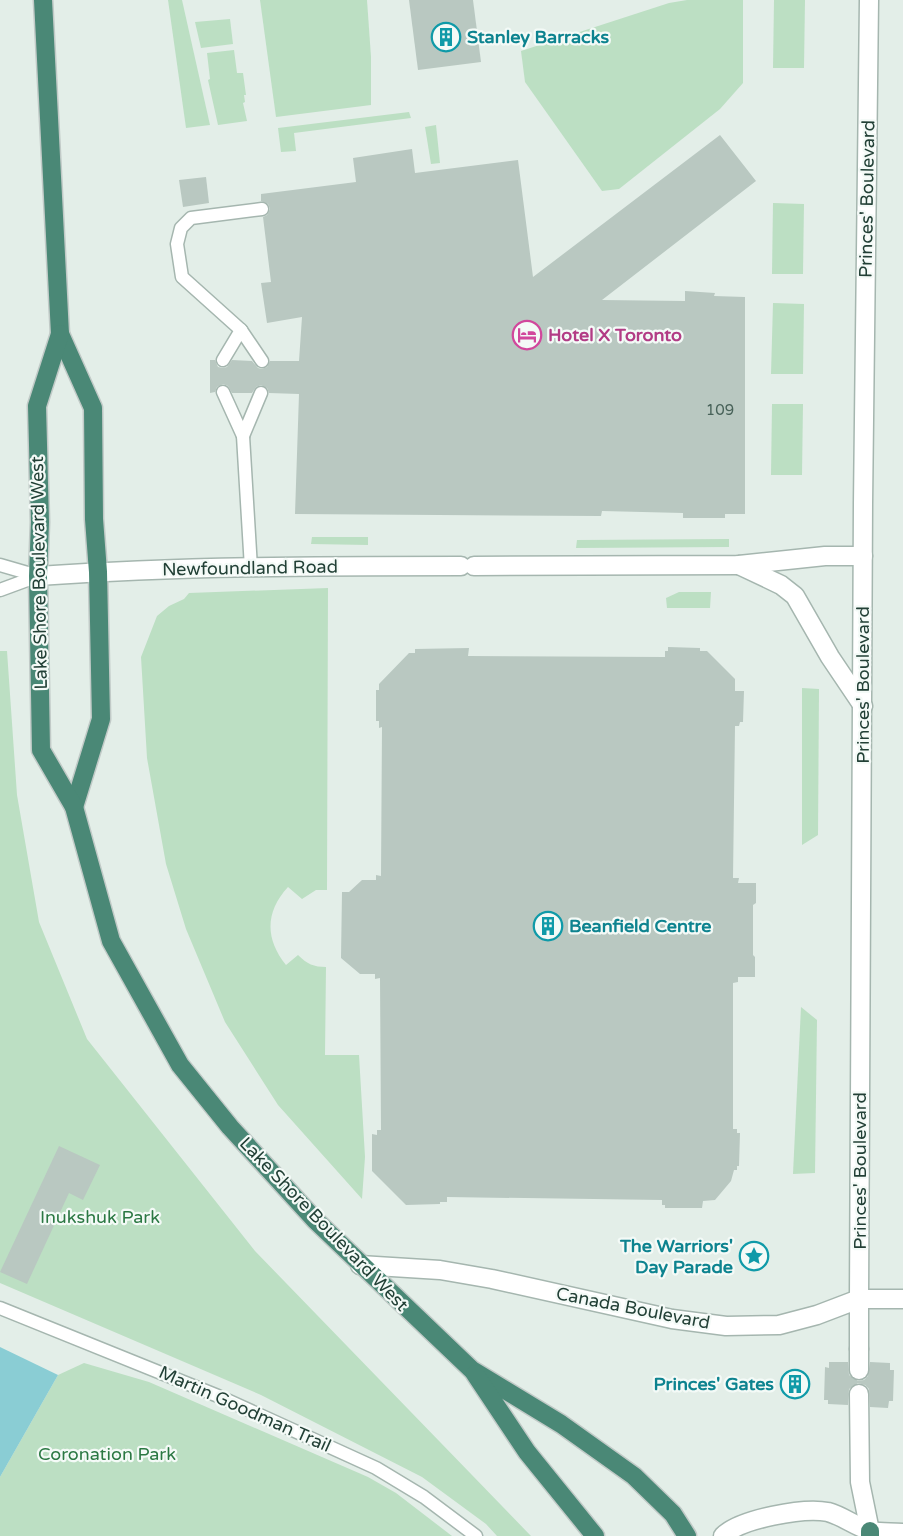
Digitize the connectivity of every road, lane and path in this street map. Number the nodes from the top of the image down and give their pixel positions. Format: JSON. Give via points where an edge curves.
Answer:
{"nodes":[{"id":1,"x":43,"y":0,"type":"edge"},
{"id":2,"x":869,"y":0,"type":"edge"},
{"id":3,"x":262,"y":209,"type":"dead end"},
{"id":4,"x":241,"y":330,"type":"junction"},
{"id":5,"x":60,"y":334,"type":"junction"},
{"id":6,"x":223,"y":360,"type":"dead end"},
{"id":7,"x":261,"y":361,"type":"dead end"},
{"id":8,"x":223,"y":392,"type":"dead end"},
{"id":9,"x":261,"y":393,"type":"dead end"},
{"id":10,"x":243,"y":436,"type":"junction"},
{"id":11,"x":863,"y":556,"type":"junction"},
{"id":12,"x":0,"y":564,"type":"edge"},
{"id":13,"x":739,"y":565,"type":"junction"},
{"id":14,"x":251,"y":568,"type":"junction"},
{"id":15,"x":98,"y":572,"type":"junction"},
{"id":16,"x":38,"y":576,"type":"junction"},
{"id":17,"x":0,"y":590,"type":"edge"},
{"id":18,"x":862,"y":706,"type":"junction"},
{"id":19,"x":74,"y":807,"type":"junction"},
{"id":20,"x":360,"y":1265,"type":"junction"},
{"id":21,"x":859,"y":1299,"type":"junction"},
{"id":22,"x":903,"y":1299,"type":"edge"},
{"id":23,"x":0,"y":1308,"type":"edge"},
{"id":24,"x":472,"y":1370,"type":"junction"},
{"id":25,"x":859,"y":1370,"type":"dead end"},
{"id":26,"x":859,"y":1394,"type":"dead end"},
{"id":27,"x":903,"y":1533,"type":"edge"},
{"id":28,"x":865,"y":1534,"type":"edge"},
{"id":29,"x":476,"y":1536,"type":"edge"},
{"id":30,"x":595,"y":1536,"type":"edge"},
{"id":31,"x":687,"y":1536,"type":"edge"},
{"id":32,"x":723,"y":1536,"type":"edge"}],
"edges":[{"from":1,"to":5,"type":"highway","name":"Lake Shore Boulevard West"},
{"from":2,"to":11,"type":"street","name":"Princes' Boulevard"},
{"from":3,"to":4,"type":"lane","via":[[191,218],[181,228],[177,244],[182,277]]},
{"from":4,"to":6,"type":"lane"},
{"from":4,"to":7,"type":"lane"},
{"from":5,"to":15,"type":"highway","name":"Lake Shore Boulevard West","via":[[93,408]]},
{"from":5,"to":16,"type":"highway","name":"Lake Shore Boulevard West","via":[[37,406]]},
{"from":8,"to":10,"type":"lane"},
{"from":9,"to":10,"type":"lane"},
{"from":10,"to":14,"type":"lane"},
{"from":11,"to":13,"type":"street","name":"Newfoundland Road"},
{"from":11,"to":18,"type":"street","name":"Princes' Boulevard"},
{"from":12,"to":16,"type":"lane"},
{"from":13,"to":14,"type":"street","name":"Newfoundland Road"},
{"from":13,"to":18,"type":"street","name":"Newfoundland Road","via":[[795,596]]},
{"from":14,"to":15,"type":"street","name":"Newfoundland Road"},
{"from":15,"to":16,"type":"street","name":"Newfoundland Road"},
{"from":15,"to":19,"type":"highway","name":"Lake Shore Boulevard West","via":[[101,719]]},
{"from":16,"to":17,"type":"lane"},
{"from":16,"to":19,"type":"highway","name":"Lake Shore Boulevard West","via":[[41,750]]},
{"from":18,"to":21,"type":"street","name":"Princes' Boulevard"},
{"from":19,"to":20,"type":"highway","name":"Lake Shore Boulevard West","via":[[111,941],[180,1065],[230,1127]]},
{"from":20,"to":21,"type":"street","name":"Canada Boulevard","via":[[440,1269],[672,1320],[726,1326],[779,1325]]},
{"from":20,"to":24,"type":"highway","name":"Lake Shore Boulevard West"},
{"from":21,"to":22,"type":"street","name":"Canada Boulevard"},
{"from":21,"to":25,"type":"street","name":"Princes' Boulevard"},
{"from":23,"to":29,"type":"lane","name":"Martin Goodman Trail","via":[[218,1396],[356,1458],[424,1497]]},
{"from":24,"to":30,"type":"highway","name":"Lake Shore Boulevard West","via":[[526,1452]]},
{"from":24,"to":31,"type":"highway","name":"Lake Shore Boulevard West","via":[[561,1424],[634,1476],[673,1514]]},
{"from":26,"to":28,"type":"street"},
{"from":27,"to":28,"type":"street"},
{"from":28,"to":32,"type":"street","via":[[828,1512],[794,1512],[758,1520]]}]}
